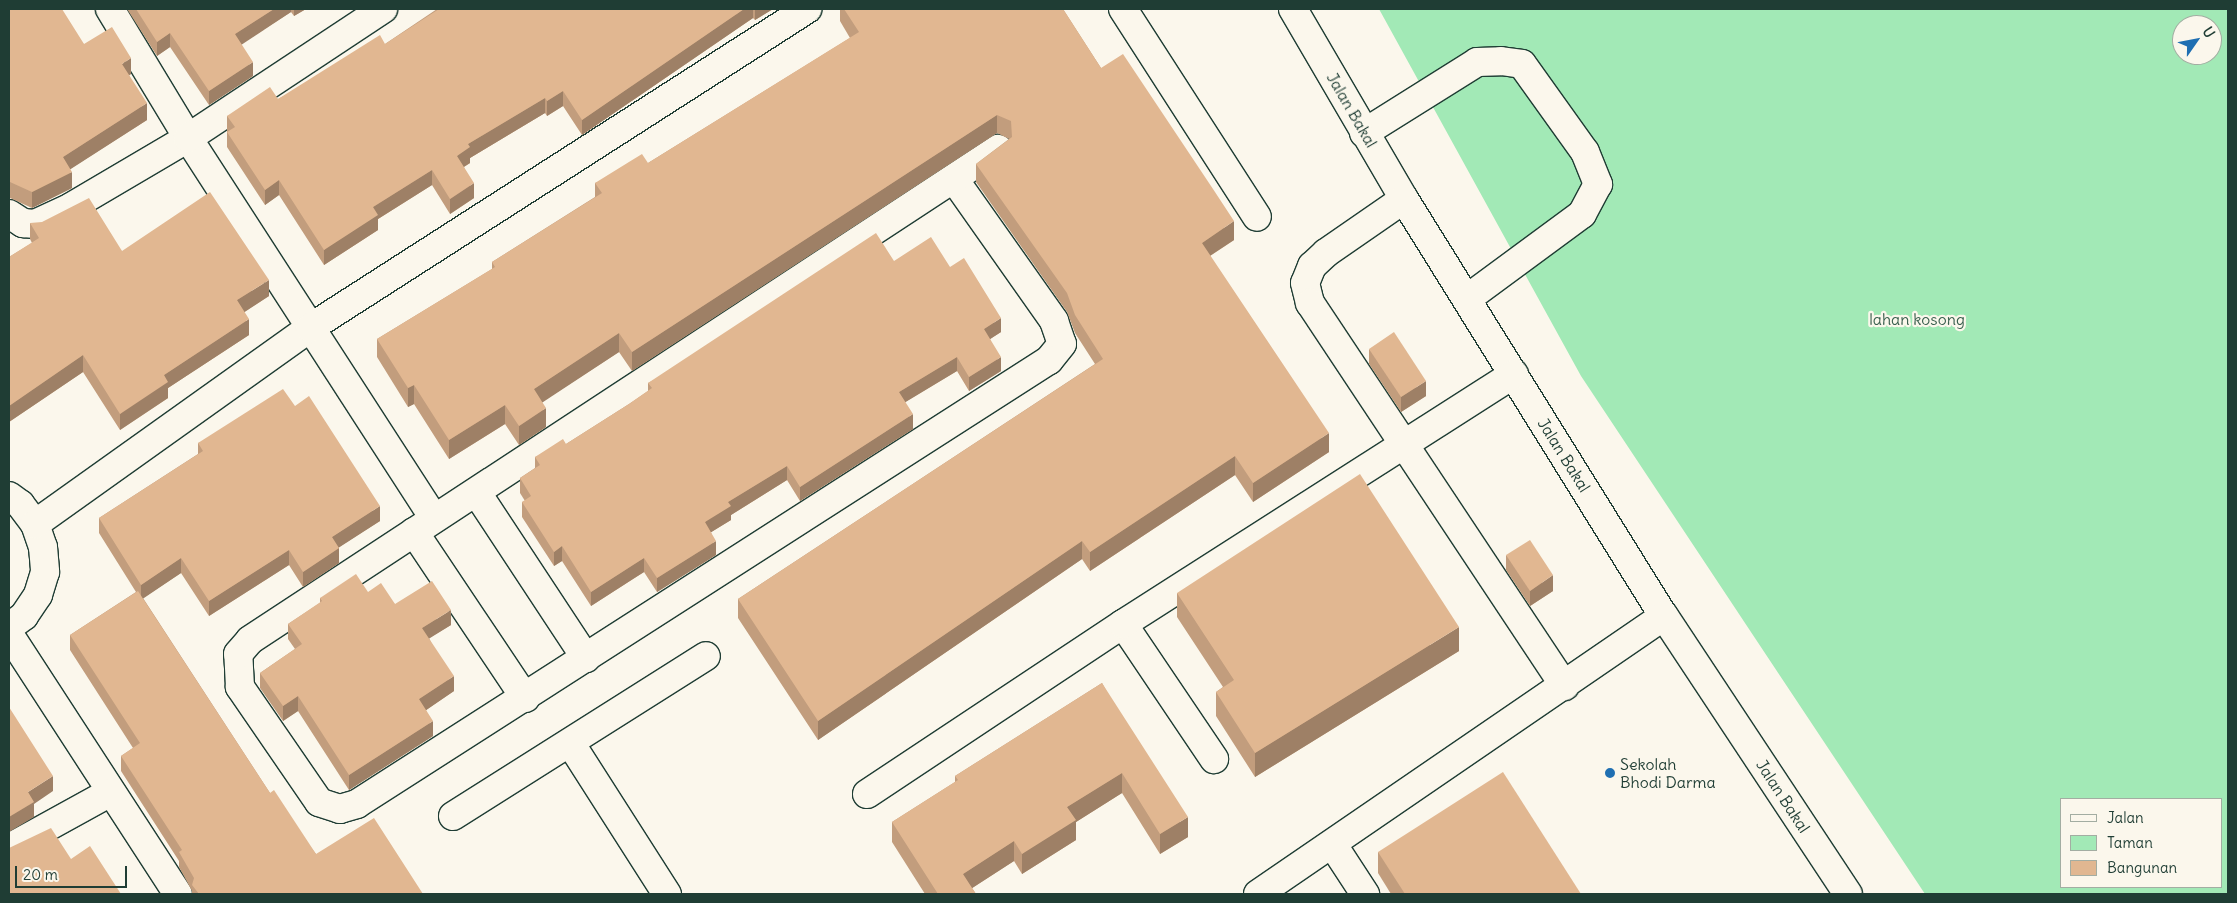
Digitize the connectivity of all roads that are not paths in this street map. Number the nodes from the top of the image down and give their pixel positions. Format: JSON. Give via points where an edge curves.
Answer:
{"nodes":[{"id":1,"x":110,"y":9,"type":"edge"},
{"id":2,"x":383,"y":9,"type":"edge"},
{"id":3,"x":806,"y":9,"type":"edge"},
{"id":4,"x":1124,"y":9,"type":"edge"},
{"id":5,"x":1293,"y":9,"type":"edge"},
{"id":6,"x":1364,"y":133,"type":"junction"},
{"id":7,"x":188,"y":138,"type":"junction"},
{"id":8,"x":998,"y":149,"type":"edge"},
{"id":9,"x":954,"y":179,"type":"junction"},
{"id":10,"x":1404,"y":198,"type":"junction"},
{"id":11,"x":9,"y":214,"type":"edge"},
{"id":12,"x":1257,"y":217,"type":"dead end"},
{"id":13,"x":1468,"y":298,"type":"junction"},
{"id":14,"x":310,"y":328,"type":"junction"},
{"id":15,"x":1514,"y":374,"type":"junction"},
{"id":16,"x":1402,"y":446,"type":"junction"},
{"id":17,"x":477,"y":493,"type":"junction"},
{"id":18,"x":9,"y":496,"type":"edge"},
{"id":19,"x":35,"y":524,"type":"junction"},
{"id":20,"x":424,"y":525,"type":"junction"},
{"id":21,"x":1664,"y":616,"type":"junction"},
{"id":22,"x":1123,"y":624,"type":"junction"},
{"id":23,"x":9,"y":627,"type":"edge"},
{"id":24,"x":9,"y":634,"type":"edge"},
{"id":25,"x":706,"y":656,"type":"dead end"},
{"id":26,"x":586,"y":658,"type":"junction"},
{"id":27,"x":1564,"y":686,"type":"junction"},
{"id":28,"x":525,"y":698,"type":"junction"},
{"id":29,"x":571,"y":744,"type":"junction"},
{"id":30,"x":1214,"y":759,"type":"dead end"},
{"id":31,"x":110,"y":793,"type":"junction"},
{"id":32,"x":867,"y":794,"type":"dead end"},
{"id":33,"x":453,"y":816,"type":"dead end"},
{"id":34,"x":1334,"y":845,"type":"junction"},
{"id":35,"x":9,"y":848,"type":"edge"},
{"id":36,"x":178,"y":894,"type":"edge"},
{"id":37,"x":668,"y":894,"type":"edge"},
{"id":38,"x":1258,"y":894,"type":"edge"},
{"id":39,"x":1365,"y":894,"type":"edge"},
{"id":40,"x":1848,"y":894,"type":"edge"}],
"edges":[{"from":1,"to":7,"type":"street"},
{"from":2,"to":7,"type":"street"},
{"from":3,"to":14,"type":"street"},
{"from":4,"to":12,"type":"street"},
{"from":5,"to":6,"type":"street","name":"Jalan Bakal"},
{"from":6,"to":10,"type":"street","name":"Jalan Bakal"},
{"from":6,"to":13,"type":"street","via":[[1477,62],[1501,61],[1522,64],[1585,152],[1598,184],[1582,214]]},
{"from":7,"to":11,"type":"street","via":[[36,224],[23,223]]},
{"from":7,"to":14,"type":"street"},
{"from":8,"to":9,"type":"street"},
{"from":9,"to":17,"type":"street"},
{"from":9,"to":26,"type":"street","via":[[1054,321],[1062,344],[1049,360]]},
{"from":10,"to":13,"type":"street","name":"Jalan Bakal"},
{"from":10,"to":16,"type":"street","via":[[1326,253],[1312,266],[1304,283],[1310,303]]},
{"from":13,"to":15,"type":"street","name":"Jalan Bakal"},
{"from":14,"to":19,"type":"street"},
{"from":14,"to":20,"type":"street"},
{"from":15,"to":16,"type":"street"},
{"from":15,"to":21,"type":"street","name":"Jalan Bakal"},
{"from":16,"to":22,"type":"street"},
{"from":16,"to":27,"type":"street"},
{"from":17,"to":20,"type":"street"},
{"from":17,"to":26,"type":"street"},
{"from":18,"to":19,"type":"street","via":[[20,504]]},
{"from":19,"to":23,"type":"street","via":[[44,547],[45,572],[38,595],[24,616]]},
{"from":20,"to":28,"type":"street"},
{"from":20,"to":28,"type":"street","via":[[250,640],[238,654],[240,687],[318,802],[340,809],[358,804]]},
{"from":21,"to":27,"type":"street"},
{"from":21,"to":40,"type":"street","name":"Jalan Bakal"},
{"from":22,"to":30,"type":"street"},
{"from":22,"to":32,"type":"street"},
{"from":24,"to":31,"type":"street"},
{"from":25,"to":29,"type":"street"},
{"from":26,"to":28,"type":"street"},
{"from":27,"to":34,"type":"street"},
{"from":29,"to":33,"type":"street"},
{"from":29,"to":37,"type":"street"},
{"from":31,"to":35,"type":"street"},
{"from":31,"to":36,"type":"street"},
{"from":34,"to":38,"type":"street"},
{"from":34,"to":39,"type":"street"}]}
